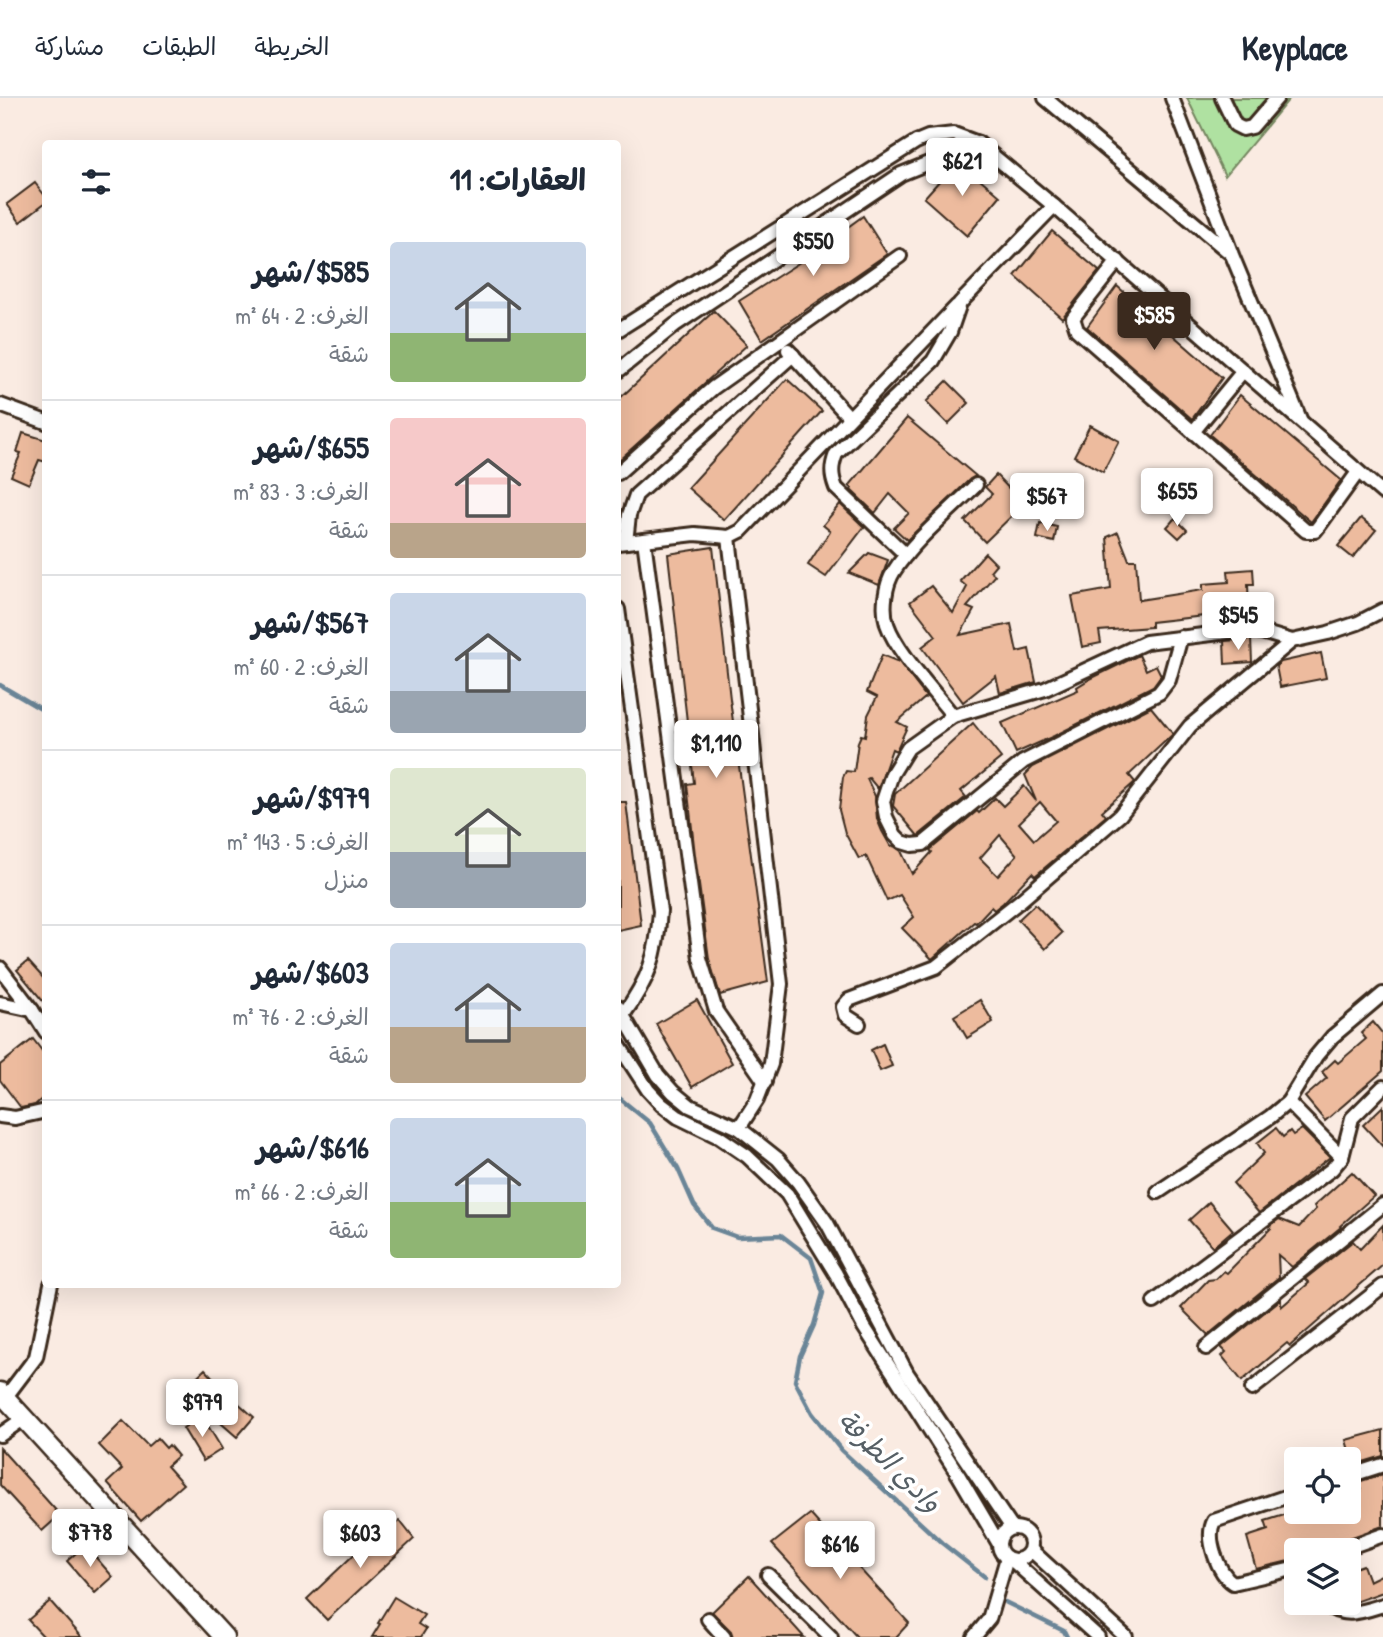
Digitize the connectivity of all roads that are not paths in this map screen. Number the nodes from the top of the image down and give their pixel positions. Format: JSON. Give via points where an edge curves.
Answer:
{"nodes":[{"id":1,"x":1045,"y":98,"type":"edge"},
{"id":2,"x":1172,"y":98,"type":"edge"},
{"id":3,"x":1222,"y":98,"type":"edge"},
{"id":4,"x":1277,"y":98,"type":"edge"},
{"id":5,"x":978,"y":143,"type":"junction"},
{"id":6,"x":1054,"y":206,"type":"junction"},
{"id":7,"x":1232,"y":255,"type":"junction"},
{"id":8,"x":900,"y":256,"type":"dead end"},
{"id":9,"x":1118,"y":261,"type":"junction"},
{"id":10,"x":960,"y":303,"type":"junction"},
{"id":11,"x":621,"y":329,"type":"edge"},
{"id":12,"x":781,"y":342,"type":"junction"},
{"id":13,"x":793,"y":355,"type":"junction"},
{"id":14,"x":621,"y":369,"type":"edge"},
{"id":15,"x":1243,"y":371,"type":"junction"},
{"id":16,"x":0,"y":405,"type":"edge"},
{"id":17,"x":849,"y":417,"type":"junction"},
{"id":18,"x":42,"y":421,"type":"edge"},
{"id":19,"x":1302,"y":423,"type":"junction"},
{"id":20,"x":1193,"y":432,"type":"junction"},
{"id":21,"x":621,"y":469,"type":"edge"},
{"id":22,"x":1358,"y":472,"type":"junction"},
{"id":23,"x":976,"y":485,"type":"dead end"},
{"id":24,"x":1383,"y":493,"type":"edge"},
{"id":25,"x":729,"y":537,"type":"junction"},
{"id":26,"x":644,"y":540,"type":"junction"},
{"id":27,"x":622,"y":543,"type":"edge"},
{"id":28,"x":906,"y":555,"type":"junction"},
{"id":29,"x":1383,"y":610,"type":"edge"},
{"id":30,"x":621,"y":631,"type":"edge"},
{"id":31,"x":1181,"y":637,"type":"junction"},
{"id":32,"x":1292,"y":641,"type":"junction"},
{"id":33,"x":953,"y":716,"type":"junction"},
{"id":34,"x":0,"y":968,"type":"edge"},
{"id":35,"x":1383,"y":994,"type":"edge"},
{"id":36,"x":0,"y":1003,"type":"edge"},
{"id":37,"x":32,"y":1010,"type":"junction"},
{"id":38,"x":621,"y":1010,"type":"edge"},
{"id":39,"x":621,"y":1013,"type":"edge"},
{"id":40,"x":859,"y":1024,"type":"dead end"},
{"id":41,"x":42,"y":1026,"type":"edge"},
{"id":42,"x":621,"y":1049,"type":"edge"},
{"id":43,"x":765,"y":1082,"type":"junction"},
{"id":44,"x":1383,"y":1087,"type":"edge"},
{"id":45,"x":1288,"y":1102,"type":"junction"},
{"id":46,"x":42,"y":1112,"type":"edge"},
{"id":47,"x":0,"y":1116,"type":"edge"},
{"id":48,"x":739,"y":1128,"type":"junction"},
{"id":49,"x":1342,"y":1157,"type":"junction"},
{"id":50,"x":1158,"y":1192,"type":"dead end"},
{"id":51,"x":1383,"y":1205,"type":"edge"},
{"id":52,"x":1383,"y":1286,"type":"edge"},
{"id":53,"x":50,"y":1288,"type":"edge"},
{"id":54,"x":1154,"y":1302,"type":"dead end"},
{"id":55,"x":1206,"y":1348,"type":"dead end"},
{"id":56,"x":1252,"y":1389,"type":"dead end"},
{"id":57,"x":3,"y":1395,"type":"edge"},
{"id":58,"x":23,"y":1419,"type":"junction"},
{"id":59,"x":0,"y":1435,"type":"edge"},
{"id":60,"x":1383,"y":1465,"type":"edge"},
{"id":61,"x":1361,"y":1472,"type":"edge"},
{"id":62,"x":1284,"y":1497,"type":"edge"},
{"id":63,"x":1013,"y":1528,"type":"junction"},
{"id":64,"x":1383,"y":1535,"type":"edge"},
{"id":65,"x":1361,"y":1543,"type":"edge"},
{"id":66,"x":999,"y":1544,"type":"junction"},
{"id":67,"x":1031,"y":1550,"type":"junction"},
{"id":68,"x":1010,"y":1559,"type":"junction"},
{"id":69,"x":1284,"y":1570,"type":"edge"},
{"id":70,"x":768,"y":1575,"type":"dead end"},
{"id":71,"x":1383,"y":1605,"type":"edge"},
{"id":72,"x":1361,"y":1613,"type":"edge"},
{"id":73,"x":708,"y":1619,"type":"dead end"},
{"id":74,"x":225,"y":1637,"type":"edge"},
{"id":75,"x":724,"y":1637,"type":"edge"},
{"id":76,"x":831,"y":1637,"type":"edge"},
{"id":77,"x":974,"y":1637,"type":"edge"},
{"id":78,"x":1098,"y":1637,"type":"edge"},
{"id":79,"x":1126,"y":1637,"type":"edge"}],
"edges":[{"from":1,"to":7,"type":"street"},
{"from":2,"to":7,"type":"street"},
{"from":3,"to":4,"type":"street","via":[[1236,125],[1243,129],[1252,127]]},
{"from":5,"to":6,"type":"street"},
{"from":5,"to":11,"type":"street","via":[[954,135],[916,142]]},
{"from":5,"to":14,"type":"street","via":[[901,174],[675,326]]},
{"from":6,"to":9,"type":"street"},
{"from":6,"to":10,"type":"street"},
{"from":7,"to":19,"type":"street"},
{"from":8,"to":12,"type":"street"},
{"from":9,"to":15,"type":"street"},
{"from":9,"to":20,"type":"street","via":[[1073,318],[1077,330]]},
{"from":10,"to":17,"type":"street"},
{"from":10,"to":28,"type":"street","via":[[933,360],[836,454],[832,465],[836,488]]},
{"from":12,"to":13,"type":"street"},
{"from":12,"to":21,"type":"street","via":[[713,388]]},
{"from":13,"to":17,"type":"street"},
{"from":13,"to":27,"type":"street","via":[[636,495]]},
{"from":15,"to":19,"type":"street"},
{"from":15,"to":20,"type":"street"},
{"from":16,"to":18,"type":"street"},
{"from":17,"to":25,"type":"street","via":[[741,531]]},
{"from":19,"to":22,"type":"street"},
{"from":20,"to":22,"type":"street","via":[[1306,531],[1315,531]]},
{"from":22,"to":24,"type":"street"},
{"from":23,"to":28,"type":"street"},
{"from":25,"to":26,"type":"street","via":[[695,534]]},
{"from":25,"to":43,"type":"street","via":[[781,984]]},
{"from":26,"to":27,"type":"street"},
{"from":26,"to":43,"type":"street","via":[[700,958],[716,1011]]},
{"from":28,"to":33,"type":"street","via":[[888,586],[888,625],[897,644]]},
{"from":29,"to":32,"type":"street","via":[[1358,623]]},
{"from":30,"to":38,"type":"street","via":[[660,911],[650,970],[642,989]]},
{"from":31,"to":32,"type":"street","via":[[1255,630]]},
{"from":31,"to":33,"type":"street","via":[[1137,645],[1045,689]]},
{"from":31,"to":33,"type":"street","via":[[1169,680],[1160,692],[1023,762],[932,839],[923,844],[902,842],[890,827],[883,801],[892,774],[908,748]]},
{"from":32,"to":40,"type":"street","via":[[1190,726],[1120,815],[1020,901],[936,967],[849,1000],[843,1007],[845,1015]]},
{"from":34,"to":37,"type":"street"},
{"from":35,"to":45,"type":"street","via":[[1332,1037]]},
{"from":36,"to":37,"type":"street"},
{"from":37,"to":41,"type":"street"},
{"from":39,"to":48,"type":"street","via":[[673,1092],[690,1106]]},
{"from":42,"to":66,"type":"street","via":[[661,1104],[747,1156],[787,1194]]},
{"from":43,"to":48,"type":"street"},
{"from":44,"to":49,"type":"street","via":[[1352,1118]]},
{"from":45,"to":49,"type":"street"},
{"from":45,"to":50,"type":"street"},
{"from":46,"to":47,"type":"street"},
{"from":48,"to":63,"type":"street","via":[[779,1159],[827,1223],[907,1373]]},
{"from":49,"to":54,"type":"street"},
{"from":51,"to":55,"type":"street"},
{"from":52,"to":56,"type":"street"},
{"from":53,"to":57,"type":"street","via":[[36,1357]]},
{"from":57,"to":58,"type":"street"},
{"from":58,"to":59,"type":"street"},
{"from":58,"to":74,"type":"street"},
{"from":60,"to":61,"type":"street"},
{"from":62,"to":69,"type":"street","via":[[1214,1521],[1210,1540],[1226,1578],[1233,1583]]},
{"from":63,"to":66,"type":"street","via":[[1003,1534]]},
{"from":63,"to":67,"type":"street","via":[[1026,1531]]},
{"from":64,"to":65,"type":"street"},
{"from":66,"to":68,"type":"street"},
{"from":67,"to":68,"type":"street","via":[[1024,1558]]},
{"from":67,"to":79,"type":"street"},
{"from":68,"to":77,"type":"street","via":[[989,1619]]},
{"from":68,"to":78,"type":"street"},
{"from":70,"to":76,"type":"street"},
{"from":71,"to":72,"type":"street"},
{"from":73,"to":75,"type":"street"}]}
